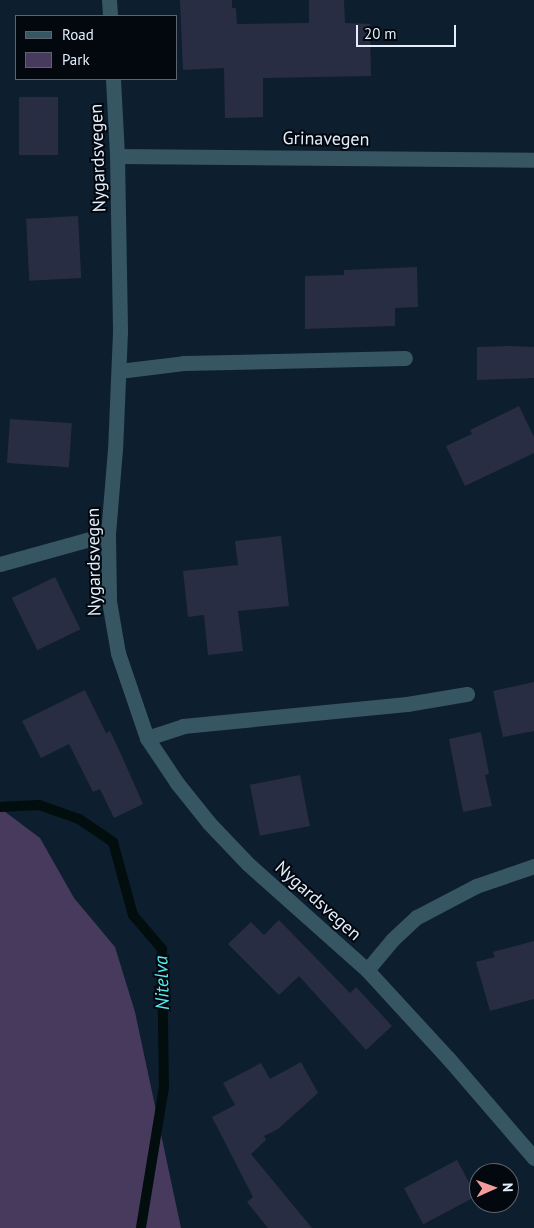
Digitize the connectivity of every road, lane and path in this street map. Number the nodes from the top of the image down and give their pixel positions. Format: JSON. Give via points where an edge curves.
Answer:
{"nodes":[{"id":1,"x":109,"y":0,"type":"edge"},
{"id":2,"x":110,"y":15,"type":"edge"},
{"id":3,"x":113,"y":80,"type":"edge"},
{"id":4,"x":118,"y":156,"type":"junction"},
{"id":5,"x":534,"y":160,"type":"edge"},
{"id":6,"x":405,"y":358,"type":"dead end"},
{"id":7,"x":119,"y":371,"type":"junction"},
{"id":8,"x":108,"y":534,"type":"junction"},
{"id":9,"x":0,"y":564,"type":"edge"},
{"id":10,"x":466,"y":694,"type":"dead end"},
{"id":11,"x":147,"y":738,"type":"junction"},
{"id":12,"x":534,"y":866,"type":"edge"},
{"id":13,"x":367,"y":970,"type":"junction"},
{"id":14,"x":534,"y":1158,"type":"edge"}],
"edges":[{"from":1,"to":2,"type":"street"},
{"from":3,"to":4,"type":"street","name":"Nygardsvegen"},
{"from":4,"to":5,"type":"street","name":"Grinavegen"},
{"from":4,"to":7,"type":"street","name":"Nygardsvegen"},
{"from":6,"to":7,"type":"street","via":[[184,363]]},
{"from":7,"to":8,"type":"street","name":"Nygardsvegen"},
{"from":8,"to":9,"type":"street"},
{"from":8,"to":11,"type":"street","name":"Nygardsvegen","via":[[109,601],[118,653]]},
{"from":10,"to":11,"type":"street","via":[[407,704],[183,726]]},
{"from":11,"to":13,"type":"street","name":"Nygardsvegen","via":[[209,823],[248,864]]},
{"from":12,"to":13,"type":"street","via":[[476,886],[416,917]]},
{"from":13,"to":14,"type":"street","name":"Nygardsvegen"}]}
